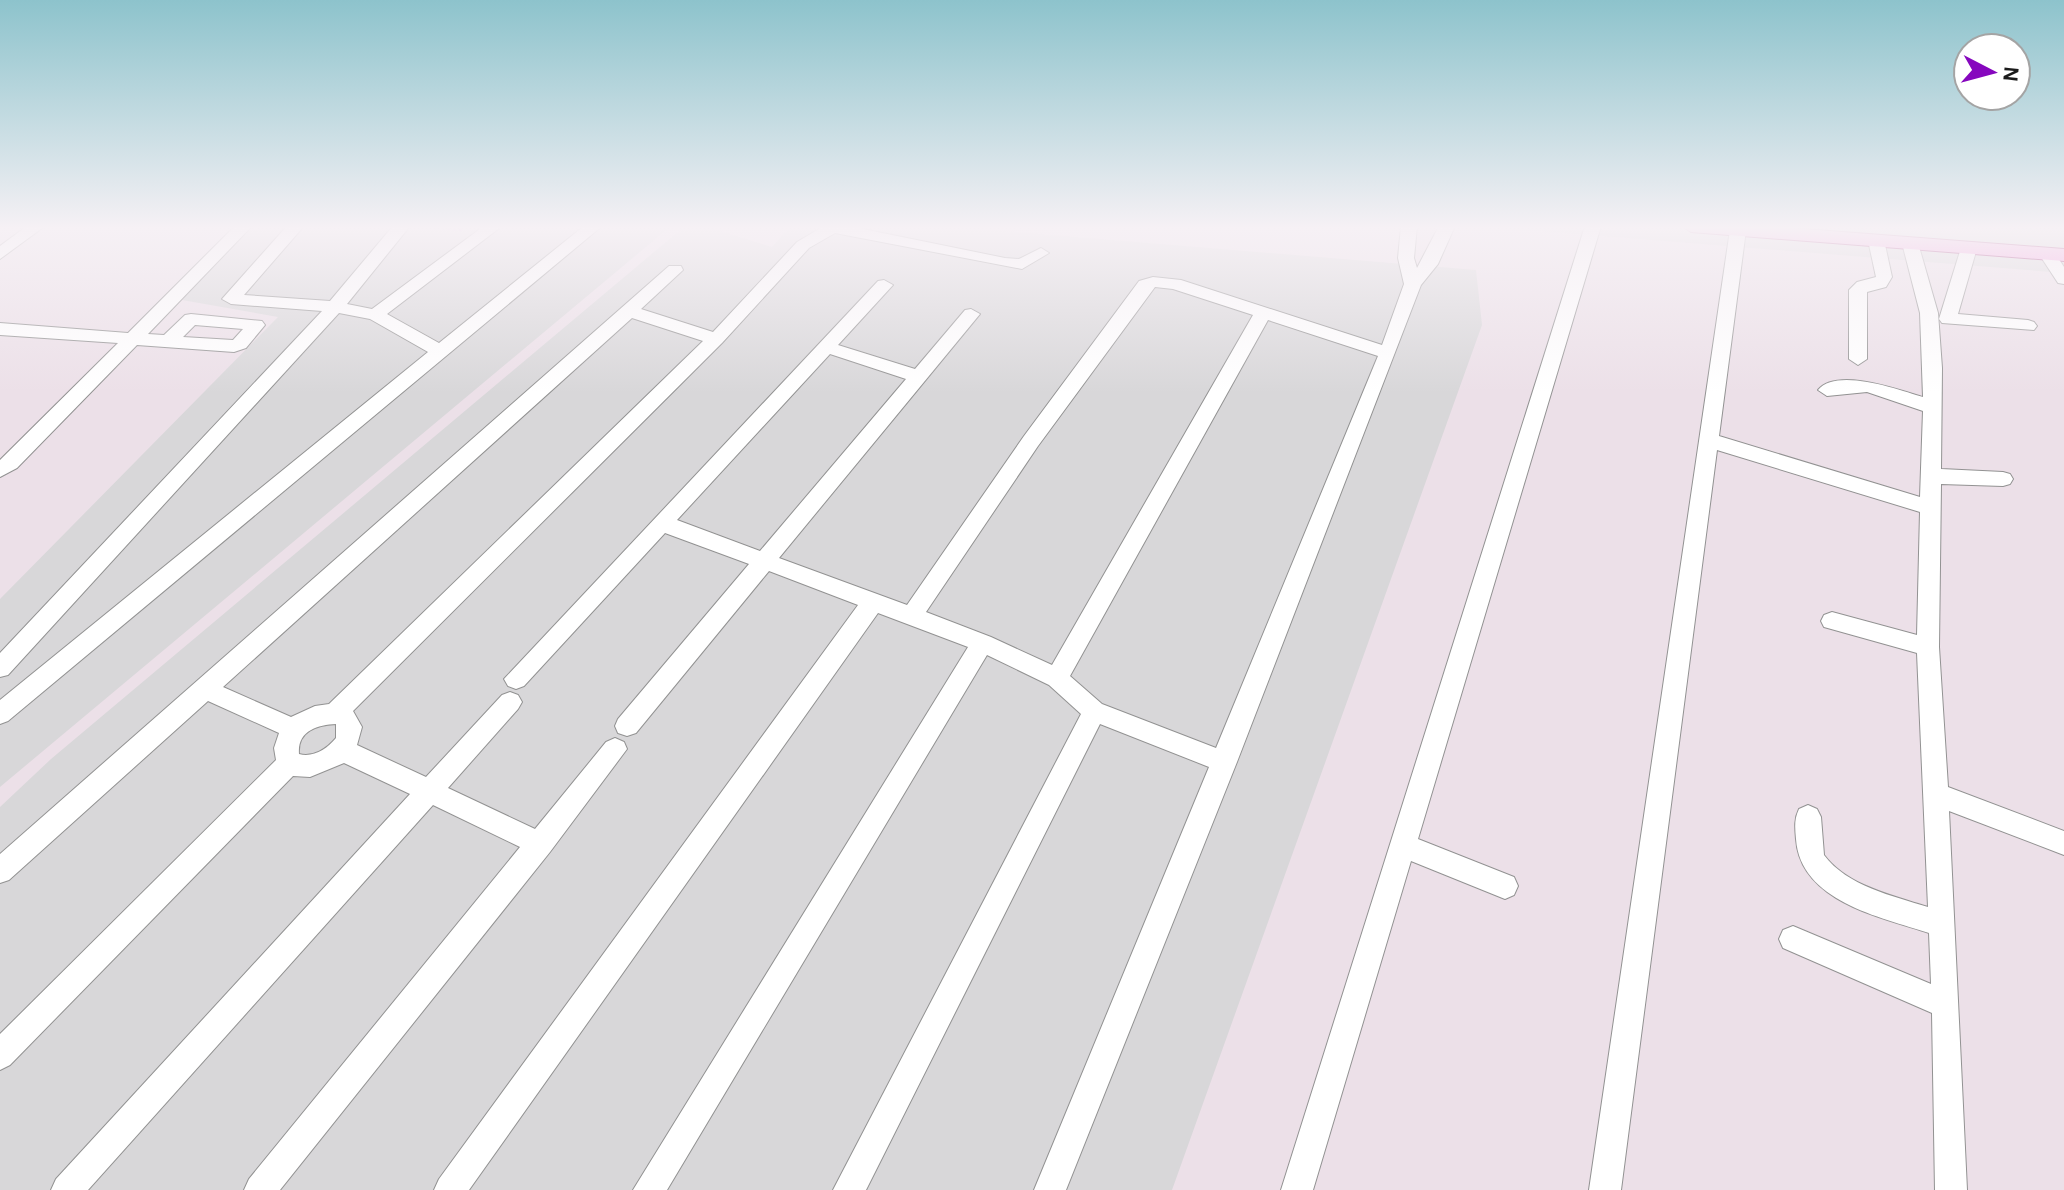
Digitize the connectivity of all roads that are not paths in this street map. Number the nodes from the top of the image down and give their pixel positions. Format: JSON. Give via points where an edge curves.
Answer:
{"nodes":[{"id":1,"x":190,"y":282,"type":"edge"},
{"id":2,"x":247,"y":282,"type":"edge"},
{"id":3,"x":356,"y":282,"type":"edge"},
{"id":4,"x":420,"y":282,"type":"edge"},
{"id":5,"x":527,"y":282,"type":"edge"},
{"id":6,"x":662,"y":282,"type":"edge"},
{"id":7,"x":766,"y":282,"type":"edge"},
{"id":8,"x":1415,"y":282,"type":"edge"},
{"id":9,"x":1576,"y":282,"type":"edge"},
{"id":10,"x":1731,"y":282,"type":"edge"},
{"id":11,"x":1881,"y":282,"type":"edge"},
{"id":12,"x":1920,"y":282,"type":"edge"},
{"id":13,"x":1959,"y":282,"type":"edge"},
{"id":14,"x":1413,"y":284,"type":"joint"},
{"id":15,"x":884,"y":285,"type":"dead end"},
{"id":16,"x":335,"y":307,"type":"junction"},
{"id":17,"x":629,"y":311,"type":"junction"},
{"id":18,"x":1263,"y":313,"type":"junction"},
{"id":19,"x":971,"y":314,"type":"dead end"},
{"id":20,"x":375,"y":315,"type":"junction"},
{"id":21,"x":2028,"y":326,"type":"dead end"},
{"id":22,"x":0,"y":329,"type":"edge"},
{"id":23,"x":134,"y":339,"type":"junction"},
{"id":24,"x":716,"y":339,"type":"junction"},
{"id":25,"x":168,"y":341,"type":"dead end"},
{"id":26,"x":826,"y":347,"type":"junction"},
{"id":27,"x":441,"y":352,"type":"junction"},
{"id":28,"x":1388,"y":353,"type":"junction"},
{"id":29,"x":1858,"y":359,"type":"dead end"},
{"id":30,"x":917,"y":376,"type":"junction"},
{"id":31,"x":1827,"y":390,"type":"dead end"},
{"id":32,"x":1932,"y":407,"type":"junction"},
{"id":33,"x":1709,"y":440,"type":"junction"},
{"id":34,"x":0,"y":470,"type":"edge"},
{"id":35,"x":1930,"y":476,"type":"junction"},
{"id":36,"x":2003,"y":479,"type":"dead end"},
{"id":37,"x":1928,"y":507,"type":"junction"},
{"id":38,"x":662,"y":523,"type":"junction"},
{"id":39,"x":765,"y":561,"type":"junction"},
{"id":40,"x":873,"y":602,"type":"junction"},
{"id":41,"x":912,"y":615,"type":"junction"},
{"id":42,"x":1832,"y":621,"type":"dead end"},
{"id":43,"x":27,"y":639,"type":"junction"},
{"id":44,"x":983,"y":643,"type":"junction"},
{"id":45,"x":1928,"y":647,"type":"junction"},
{"id":46,"x":65,"y":660,"type":"junction"},
{"id":47,"x":0,"y":668,"type":"edge"},
{"id":48,"x":1057,"y":678,"type":"junction"},
{"id":49,"x":205,"y":689,"type":"junction"},
{"id":50,"x":1094,"y":711,"type":"junction"},
{"id":51,"x":0,"y":714,"type":"edge"},
{"id":52,"x":335,"y":714,"type":"junction"},
{"id":53,"x":294,"y":729,"type":"junction"},
{"id":54,"x":342,"y":750,"type":"junction"},
{"id":55,"x":1225,"y":762,"type":"junction"},
{"id":56,"x":289,"y":763,"type":"junction"},
{"id":57,"x":430,"y":790,"type":"junction"},
{"id":58,"x":1935,"y":794,"type":"junction"},
{"id":59,"x":1808,"y":817,"type":"dead end"},
{"id":60,"x":2064,"y":843,"type":"edge"},
{"id":61,"x":541,"y":844,"type":"junction"},
{"id":62,"x":1402,"y":845,"type":"junction"},
{"id":63,"x":0,"y":871,"type":"edge"},
{"id":64,"x":1505,"y":886,"type":"dead end"},
{"id":65,"x":1942,"y":925,"type":"junction"},
{"id":66,"x":1793,"y":939,"type":"dead end"},
{"id":67,"x":1946,"y":1005,"type":"junction"},
{"id":68,"x":0,"y":1055,"type":"edge"},
{"id":69,"x":67,"y":1190,"type":"edge"},
{"id":70,"x":260,"y":1190,"type":"edge"},
{"id":71,"x":450,"y":1190,"type":"edge"},
{"id":72,"x":649,"y":1190,"type":"edge"},
{"id":73,"x":849,"y":1190,"type":"edge"},
{"id":74,"x":1050,"y":1190,"type":"edge"},
{"id":75,"x":1297,"y":1190,"type":"edge"},
{"id":76,"x":1605,"y":1190,"type":"edge"},
{"id":77,"x":1951,"y":1190,"type":"edge"}],
"edges":[{"from":1,"to":23,"type":"street"},
{"from":2,"to":16,"type":"street","via":[[231,299]]},
{"from":3,"to":16,"type":"street"},
{"from":4,"to":20,"type":"street"},
{"from":5,"to":27,"type":"street"},
{"from":6,"to":17,"type":"street"},
{"from":7,"to":24,"type":"street"},
{"from":8,"to":14,"type":"street"},
{"from":9,"to":62,"type":"street"},
{"from":10,"to":33,"type":"street"},
{"from":11,"to":29,"type":"street","via":[[1858,290]]},
{"from":12,"to":32,"type":"street","via":[[1929,313]]},
{"from":13,"to":21,"type":"street","via":[[1948,319]]},
{"from":14,"to":28,"type":"street"},
{"from":15,"to":26,"type":"street"},
{"from":16,"to":20,"type":"street"},
{"from":16,"to":43,"type":"street"},
{"from":17,"to":24,"type":"street"},
{"from":17,"to":49,"type":"street"},
{"from":18,"to":28,"type":"street"},
{"from":18,"to":41,"type":"street","via":[[1175,284],[1140,287]]},
{"from":18,"to":48,"type":"street"},
{"from":19,"to":30,"type":"street"},
{"from":20,"to":27,"type":"street"},
{"from":22,"to":23,"type":"street"},
{"from":23,"to":25,"type":"street"},
{"from":23,"to":34,"type":"street"},
{"from":24,"to":52,"type":"street"},
{"from":26,"to":30,"type":"street"},
{"from":26,"to":38,"type":"street"},
{"from":27,"to":46,"type":"street"},
{"from":28,"to":55,"type":"street"},
{"from":30,"to":39,"type":"street"},
{"from":31,"to":32,"type":"street","via":[[1868,386]]},
{"from":32,"to":35,"type":"street"},
{"from":33,"to":37,"type":"street"},
{"from":33,"to":76,"type":"street"},
{"from":35,"to":36,"type":"street"},
{"from":35,"to":37,"type":"street"},
{"from":37,"to":45,"type":"street"},
{"from":38,"to":39,"type":"street"},
{"from":38,"to":57,"type":"street"},
{"from":39,"to":40,"type":"street"},
{"from":39,"to":61,"type":"street"},
{"from":40,"to":41,"type":"street"},
{"from":40,"to":71,"type":"street"},
{"from":41,"to":44,"type":"street"},
{"from":42,"to":45,"type":"street"},
{"from":43,"to":46,"type":"street"},
{"from":43,"to":47,"type":"street"},
{"from":44,"to":48,"type":"street"},
{"from":44,"to":72,"type":"street"},
{"from":45,"to":58,"type":"street"},
{"from":46,"to":51,"type":"street"},
{"from":48,"to":50,"type":"street"},
{"from":49,"to":53,"type":"street"},
{"from":49,"to":63,"type":"street"},
{"from":50,"to":55,"type":"street"},
{"from":50,"to":73,"type":"street"},
{"from":52,"to":53,"type":"street","via":[[318,715]]},
{"from":52,"to":54,"type":"street","via":[[350,727]]},
{"from":53,"to":56,"type":"street","via":[[283,747]]},
{"from":54,"to":56,"type":"street","via":[[307,767]]},
{"from":54,"to":57,"type":"street"},
{"from":55,"to":74,"type":"street"},
{"from":56,"to":68,"type":"street"},
{"from":57,"to":61,"type":"street"},
{"from":57,"to":69,"type":"street"},
{"from":58,"to":60,"type":"street"},
{"from":58,"to":65,"type":"street"},
{"from":59,"to":65,"type":"street","via":[[1811,858],[1821,874],[1846,889]]},
{"from":61,"to":70,"type":"street"},
{"from":62,"to":64,"type":"street"},
{"from":62,"to":75,"type":"street"},
{"from":65,"to":67,"type":"street"},
{"from":66,"to":67,"type":"street"},
{"from":67,"to":77,"type":"street"}]}
